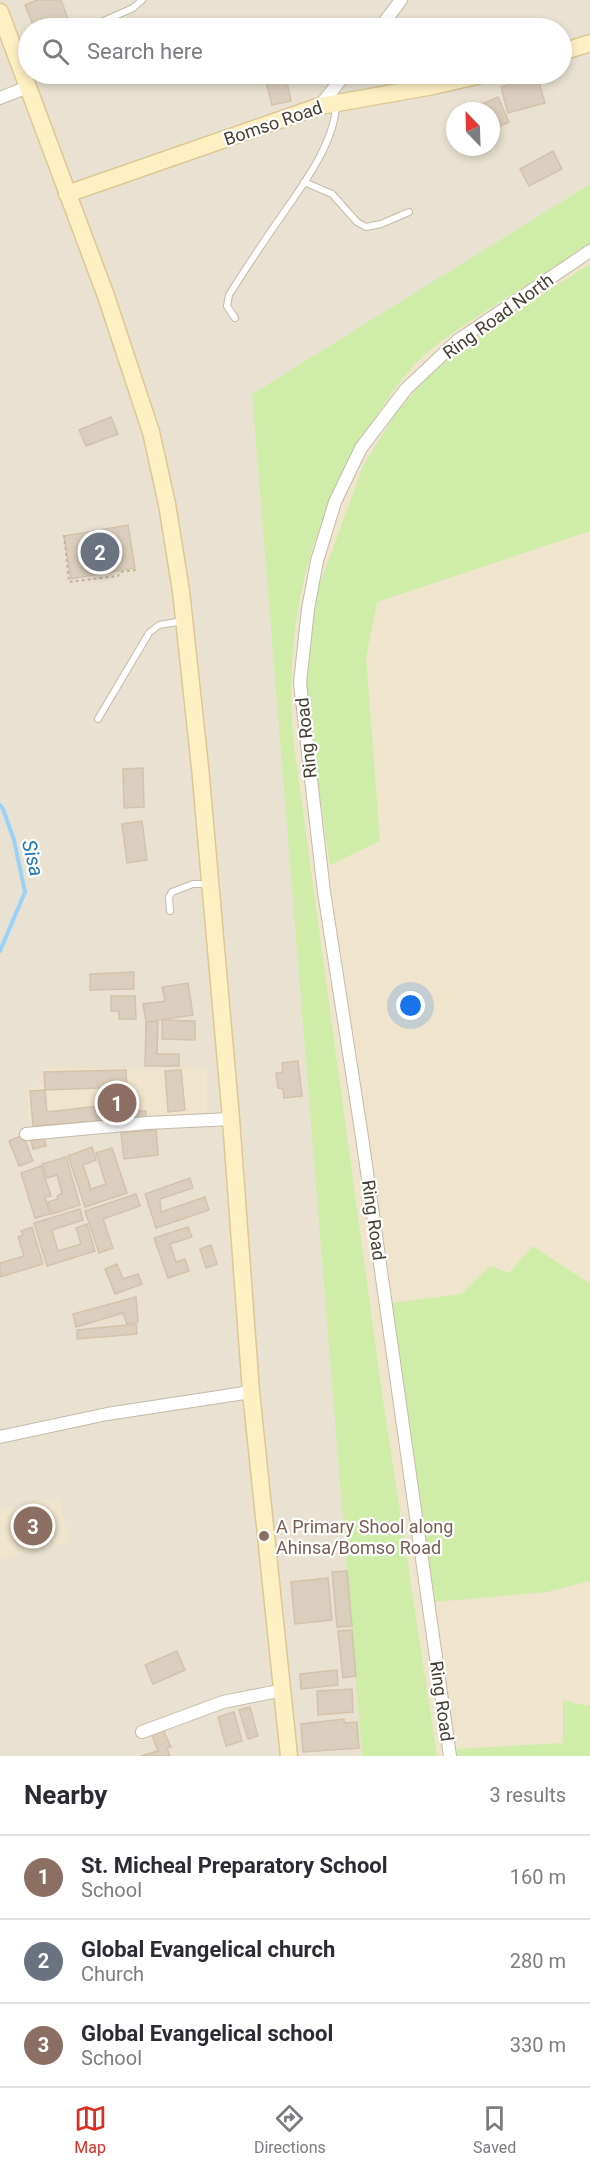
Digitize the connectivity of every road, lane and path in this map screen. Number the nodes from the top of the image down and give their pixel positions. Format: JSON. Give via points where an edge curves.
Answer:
{"nodes":[{"id":1,"x":142,"y":0,"type":"edge"},
{"id":2,"x":401,"y":0,"type":"edge"},
{"id":3,"x":0,"y":12,"type":"edge"},
{"id":4,"x":110,"y":18,"type":"edge"},
{"id":5,"x":388,"y":18,"type":"edge"},
{"id":6,"x":590,"y":43,"type":"edge"},
{"id":7,"x":18,"y":48,"type":"edge"},
{"id":8,"x":572,"y":49,"type":"edge"},
{"id":9,"x":27,"y":84,"type":"edge"},
{"id":10,"x":339,"y":84,"type":"edge"},
{"id":11,"x":442,"y":84,"type":"edge"},
{"id":12,"x":28,"y":87,"type":"junction"},
{"id":13,"x":0,"y":98,"type":"edge"},
{"id":14,"x":328,"y":104,"type":"junction"},
{"id":15,"x":304,"y":182,"type":"junction"},
{"id":16,"x":67,"y":194,"type":"junction"},
{"id":17,"x":409,"y":212,"type":"dead end"},
{"id":18,"x":590,"y":250,"type":"edge"},
{"id":19,"x":235,"y":318,"type":"dead end"},
{"id":20,"x":64,"y":534,"type":"dead end"},
{"id":21,"x":135,"y":570,"type":"dead end"},
{"id":22,"x":184,"y":621,"type":"junction"},
{"id":23,"x":300,"y":683,"type":"joint"},
{"id":24,"x":98,"y":719,"type":"dead end"},
{"id":25,"x":211,"y":884,"type":"junction"},
{"id":26,"x":170,"y":911,"type":"dead end"},
{"id":27,"x":231,"y":1119,"type":"junction"},
{"id":28,"x":26,"y":1134,"type":"dead end"},
{"id":29,"x":251,"y":1392,"type":"junction"},
{"id":30,"x":0,"y":1437,"type":"edge"},
{"id":31,"x":283,"y":1690,"type":"junction"},
{"id":32,"x":142,"y":1732,"type":"dead end"},
{"id":33,"x":289,"y":1756,"type":"edge"},
{"id":34,"x":450,"y":1756,"type":"edge"}],
"edges":[{"from":1,"to":4,"type":"lane"},
{"from":2,"to":5,"type":"street"},
{"from":3,"to":7,"type":"street"},
{"from":6,"to":8,"type":"street"},
{"from":9,"to":12,"type":"street"},
{"from":10,"to":14,"type":"street"},
{"from":11,"to":14,"type":"street","name":"Bomso Road"},
{"from":12,"to":13,"type":"street"},
{"from":12,"to":16,"type":"street"},
{"from":14,"to":15,"type":"lane","via":[[334,124]]},
{"from":14,"to":16,"type":"street","name":"Bomso Road"},
{"from":15,"to":17,"type":"lane","via":[[332,194],[366,227]]},
{"from":15,"to":19,"type":"lane","via":[[229,295],[227,306]]},
{"from":16,"to":22,"type":"street","via":[[151,432],[167,504]]},
{"from":18,"to":23,"type":"street","name":"Ring Road North","via":[[458,341],[406,389],[361,448],[335,502],[317,561]]},
{"from":20,"to":21,"type":"path","via":[[69,582]]},
{"from":22,"to":24,"type":"lane","via":[[159,625],[150,633]]},
{"from":22,"to":25,"type":"street"},
{"from":23,"to":34,"type":"street","name":"Ring Road","via":[[324,892]]},
{"from":25,"to":26,"type":"lane","via":[[193,884],[172,892]]},
{"from":25,"to":27,"type":"street"},
{"from":27,"to":28,"type":"street"},
{"from":27,"to":29,"type":"street"},
{"from":29,"to":30,"type":"street","via":[[107,1414]]},
{"from":29,"to":31,"type":"street"},
{"from":31,"to":32,"type":"street","via":[[223,1702]]},
{"from":31,"to":33,"type":"street"}]}
